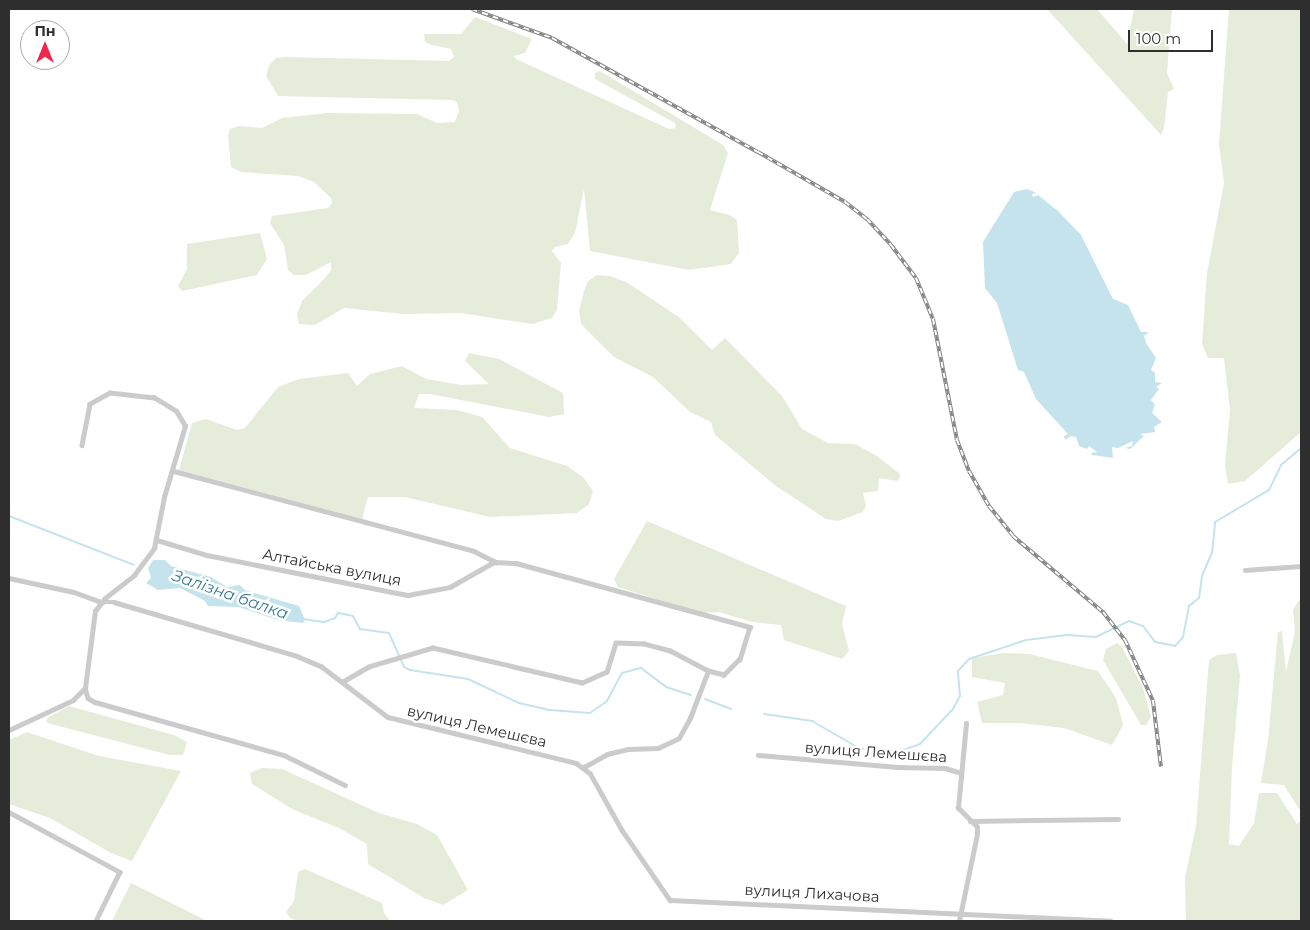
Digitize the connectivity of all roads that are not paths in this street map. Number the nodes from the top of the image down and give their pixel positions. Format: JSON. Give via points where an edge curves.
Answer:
{"nodes":[{"id":1,"x":82,"y":446,"type":"dead end"},
{"id":2,"x":174,"y":471,"type":"junction"},
{"id":3,"x":157,"y":540,"type":"junction"},
{"id":4,"x":496,"y":562,"type":"junction"},
{"id":5,"x":1301,"y":566,"type":"edge"},
{"id":6,"x":1245,"y":570,"type":"dead end"},
{"id":7,"x":9,"y":578,"type":"edge"},
{"id":8,"x":102,"y":602,"type":"junction"},
{"id":9,"x":708,"y":671,"type":"junction"},
{"id":10,"x":343,"y":682,"type":"junction"},
{"id":11,"x":85,"y":688,"type":"junction"},
{"id":12,"x":966,"y":723,"type":"dead end"},
{"id":13,"x":9,"y":730,"type":"edge"},
{"id":14,"x":758,"y":755,"type":"dead end"},
{"id":15,"x":584,"y":767,"type":"junction"},
{"id":16,"x":961,"y":773,"type":"junction"},
{"id":17,"x":345,"y":785,"type":"dead end"},
{"id":18,"x":9,"y":812,"type":"edge"},
{"id":19,"x":1118,"y":819,"type":"dead end"},
{"id":20,"x":972,"y":822,"type":"junction"},
{"id":21,"x":960,"y":912,"type":"junction"},
{"id":22,"x":1045,"y":919,"type":"edge"},
{"id":23,"x":96,"y":921,"type":"edge"},
{"id":24,"x":959,"y":921,"type":"edge"},
{"id":25,"x":1111,"y":921,"type":"edge"}],
"edges":[{"from":1,"to":2,"type":"street","via":[[90,404],[110,393],[154,398],[176,411],[185,426]]},
{"from":2,"to":3,"type":"street","via":[[164,496]]},
{"from":2,"to":4,"type":"street","name":"Алтайська вулиця","via":[[465,548]]},
{"from":3,"to":4,"type":"street","name":"Алтайська вулиця","via":[[213,556],[408,595],[450,587],[486,564]]},
{"from":3,"to":8,"type":"street","via":[[134,575]]},
{"from":4,"to":9,"type":"street","name":"Алтайська вулиця","via":[[516,563],[750,627],[740,659],[730,673],[717,675]]},
{"from":5,"to":6,"type":"street"},
{"from":7,"to":8,"type":"street","name":"вулиця Лемешєва","via":[[74,592]]},
{"from":8,"to":10,"type":"street","name":"вулиця Лемешєва","via":[[114,602],[310,660]]},
{"from":8,"to":11,"type":"street","via":[[95,611]]},
{"from":9,"to":10,"type":"street","via":[[670,650],[644,644],[616,643],[607,672],[575,684],[448,649],[432,648],[369,668]]},
{"from":9,"to":15,"type":"street","via":[[679,738],[658,748],[628,749],[607,754]]},
{"from":10,"to":15,"type":"street","name":"вулиця Лемешєва","via":[[388,718],[556,757]]},
{"from":11,"to":13,"type":"street","via":[[73,700]]},
{"from":11,"to":17,"type":"street","via":[[88,698],[95,702],[284,754]]},
{"from":12,"to":16,"type":"street","name":"вулиця Лемешєва"},
{"from":14,"to":16,"type":"street","name":"вулиця Лемешєва","via":[[944,768]]},
{"from":15,"to":21,"type":"street","name":"вулиця Лихачова","via":[[670,900]]},
{"from":16,"to":20,"type":"street","name":"вулиця Лемешєва","via":[[958,808]]},
{"from":18,"to":23,"type":"street","via":[[120,872]]},
{"from":19,"to":20,"type":"street"},
{"from":20,"to":21,"type":"street","via":[[976,848]]},
{"from":21,"to":22,"type":"street","name":"вулиця Лихачова"},
{"from":21,"to":24,"type":"street"},
{"from":22,"to":25,"type":"street","name":"вулиця Лихачова"}]}
